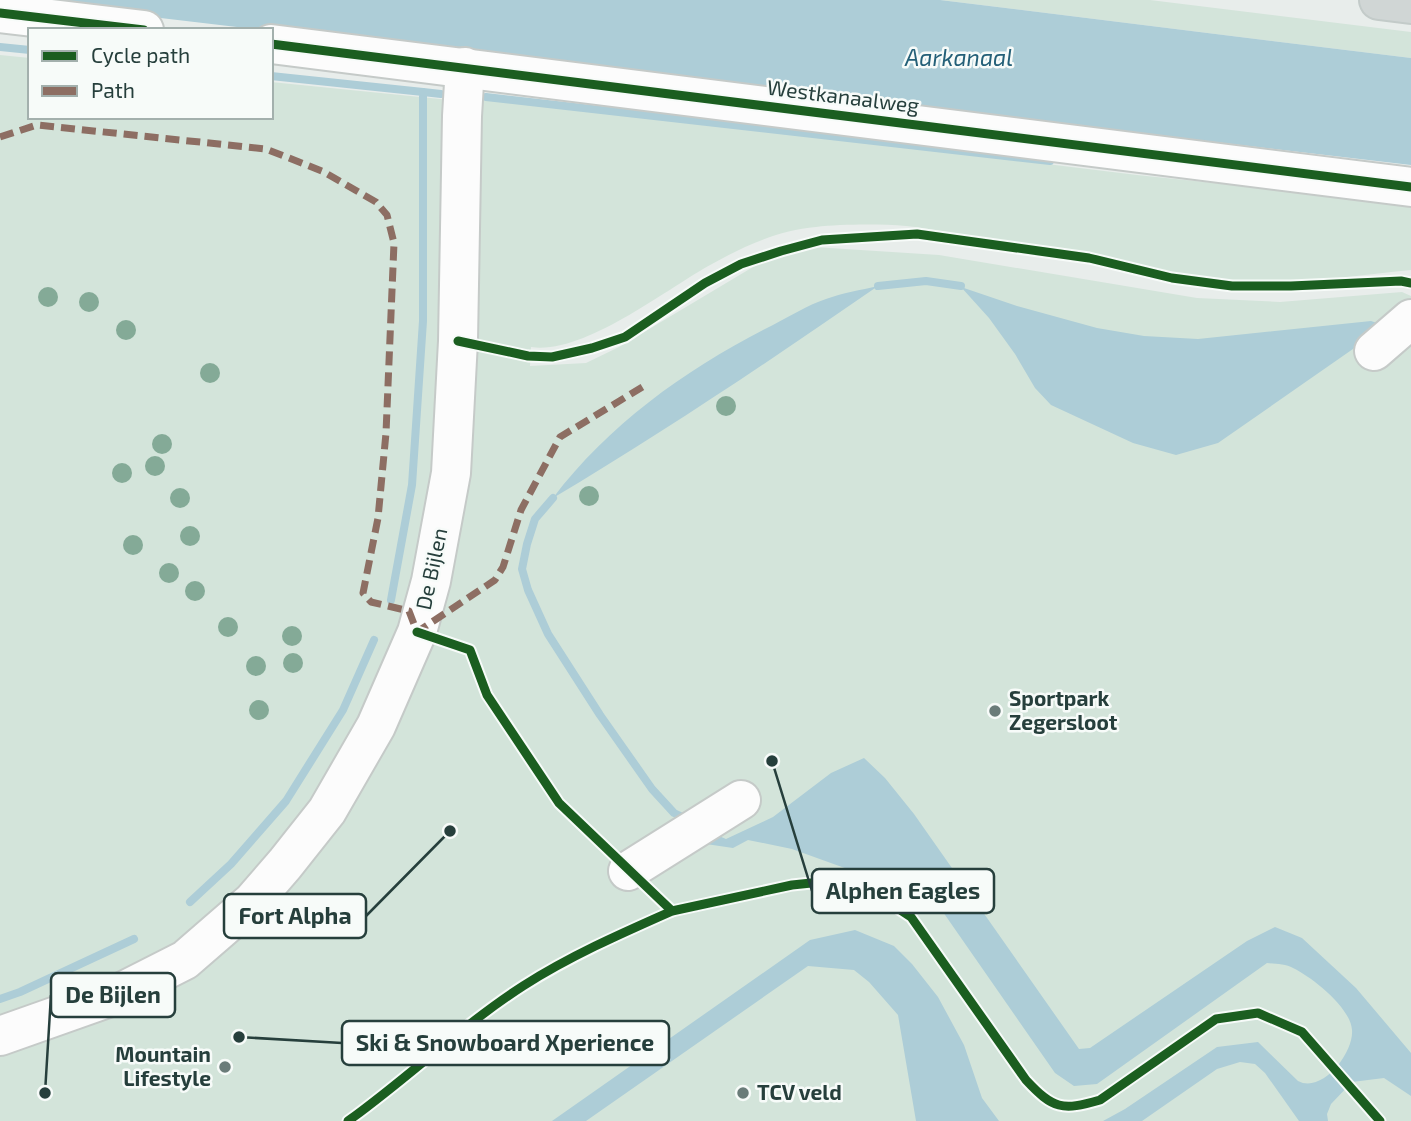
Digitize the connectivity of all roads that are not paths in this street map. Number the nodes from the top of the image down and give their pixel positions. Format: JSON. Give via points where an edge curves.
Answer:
{"nodes":[{"id":1,"x":1379,"y":0,"type":"edge"},
{"id":2,"x":1411,"y":4,"type":"edge"},
{"id":3,"x":0,"y":13,"type":"edge"},
{"id":4,"x":127,"y":28,"type":"edge"},
{"id":5,"x":273,"y":44,"type":"edge"},
{"id":6,"x":465,"y":67,"type":"junction"},
{"id":7,"x":1411,"y":187,"type":"edge"},
{"id":8,"x":1411,"y":319,"type":"edge"},
{"id":9,"x":1374,"y":351,"type":"dead end"},
{"id":10,"x":717,"y":816,"type":"dead end"},
{"id":11,"x":628,"y":871,"type":"dead end"},
{"id":12,"x":0,"y":1036,"type":"edge"}],
"edges":[{"from":1,"to":2,"type":"main road"},
{"from":3,"to":4,"type":"street"},
{"from":5,"to":6,"type":"street","name":"Westkanaalweg"},
{"from":6,"to":7,"type":"street","name":"Westkanaalweg"},
{"from":6,"to":12,"type":"street","name":"De Bijlen","via":[[451,473],[417,632],[376,726],[327,811],[285,864],[253,901],[185,960],[116,995]]},
{"from":8,"to":9,"type":"street"},
{"from":10,"to":11,"type":"street"}]}
